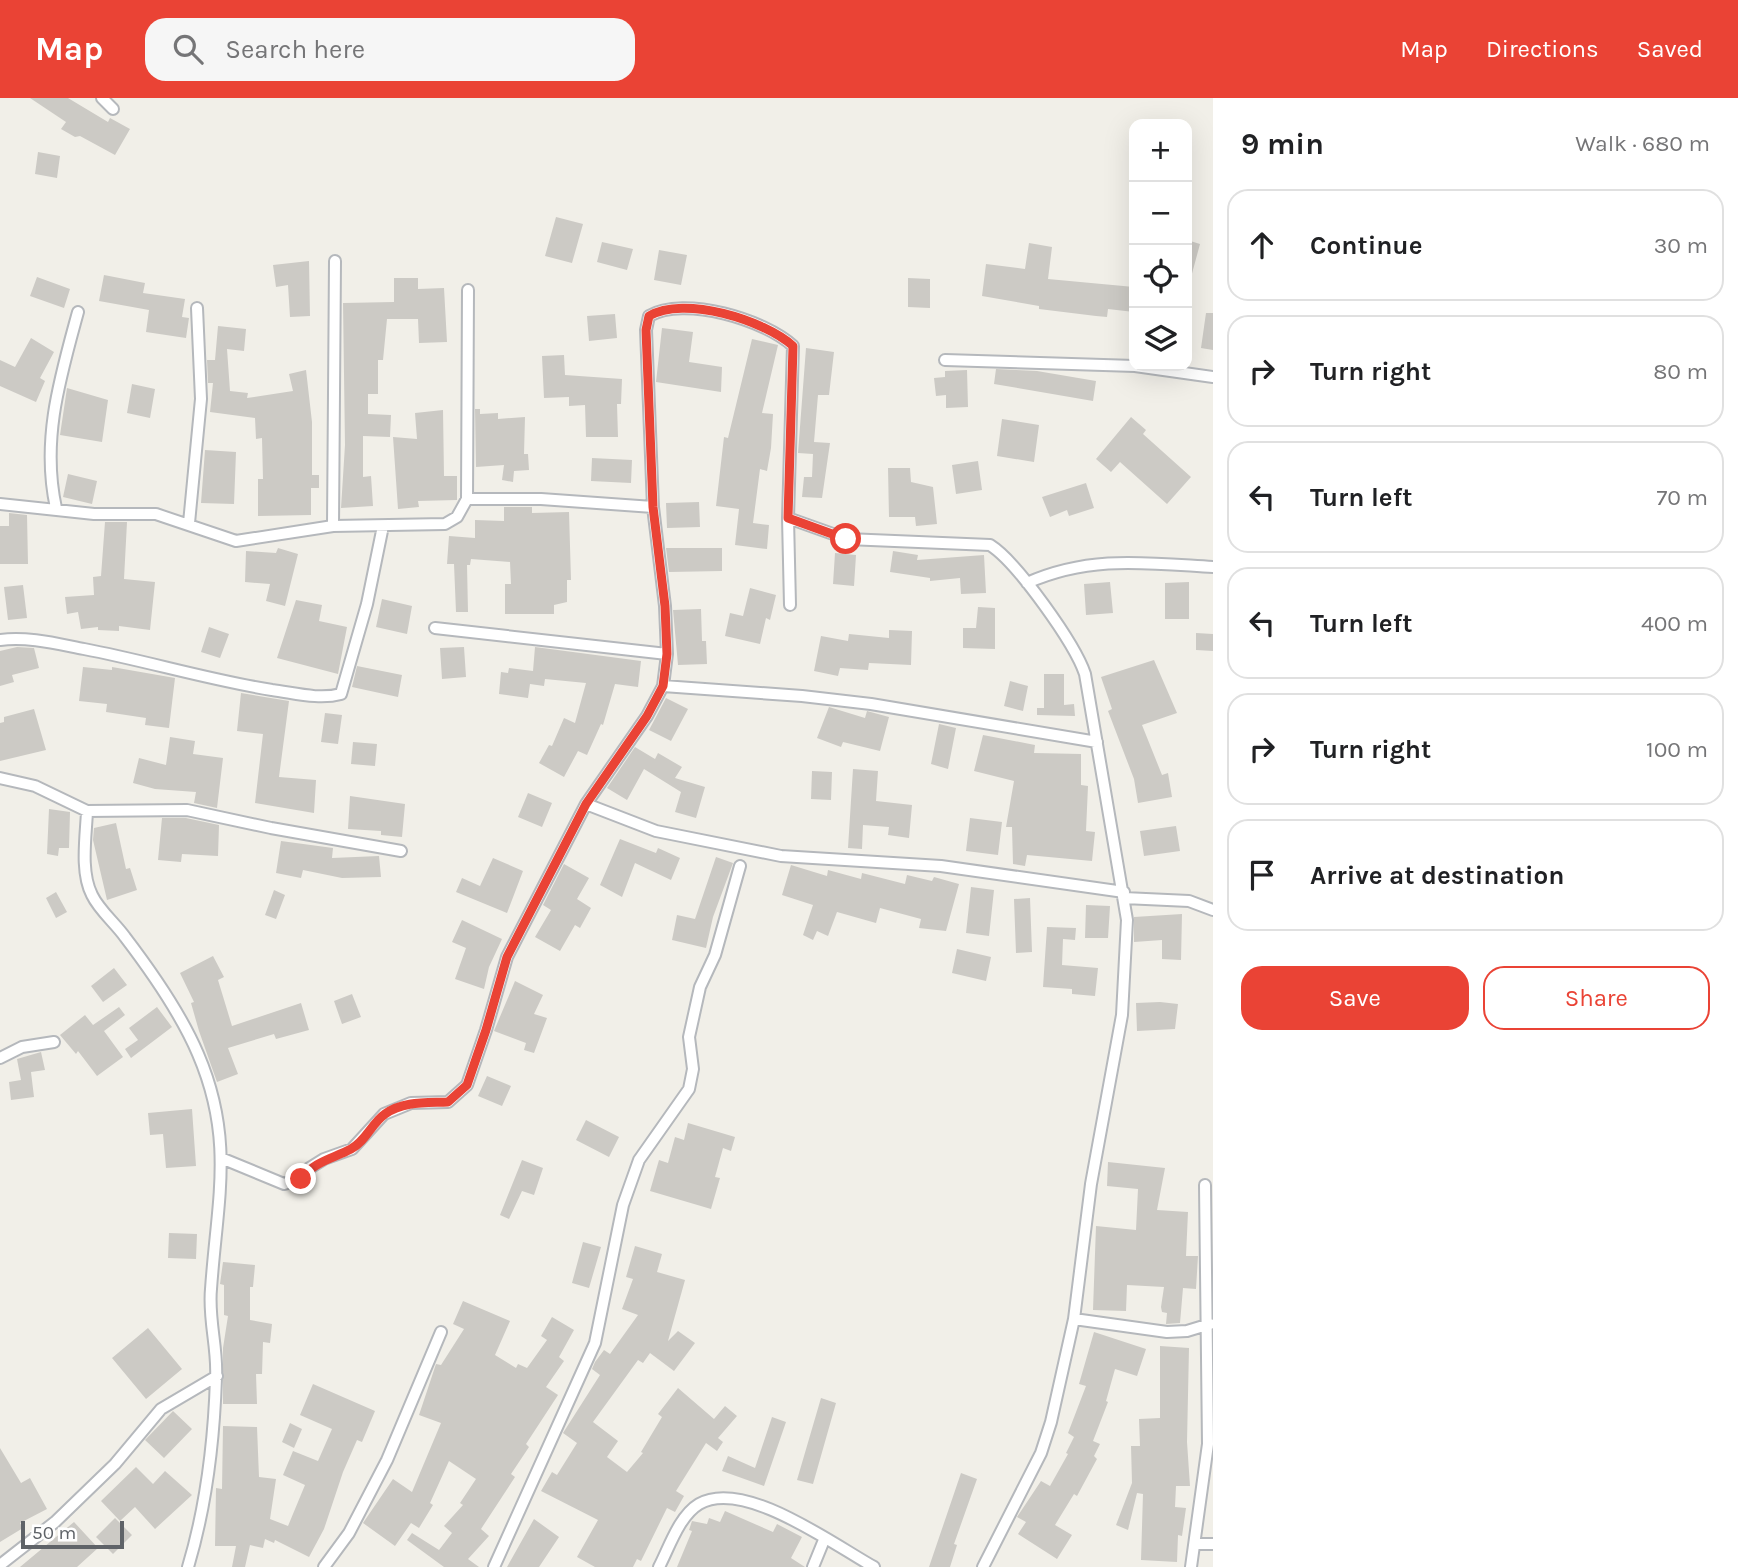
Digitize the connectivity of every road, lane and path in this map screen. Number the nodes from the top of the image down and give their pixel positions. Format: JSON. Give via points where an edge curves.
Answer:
{"nodes":[{"id":1,"x":102,"y":98,"type":"edge"},
{"id":2,"x":113,"y":108,"type":"dead end"},
{"id":3,"x":335,"y":261,"type":"dead end"},
{"id":4,"x":468,"y":290,"type":"dead end"},
{"id":5,"x":197,"y":308,"type":"dead end"},
{"id":6,"x":78,"y":312,"type":"dead end"},
{"id":7,"x":945,"y":360,"type":"dead end"},
{"id":8,"x":1213,"y":377,"type":"edge"},
{"id":9,"x":467,"y":499,"type":"junction"},
{"id":10,"x":0,"y":504,"type":"edge"},
{"id":11,"x":653,"y":507,"type":"junction"},
{"id":12,"x":56,"y":508,"type":"junction"},
{"id":13,"x":788,"y":518,"type":"junction"},
{"id":14,"x":189,"y":523,"type":"junction"},
{"id":15,"x":333,"y":526,"type":"junction"},
{"id":16,"x":383,"y":526,"type":"junction"},
{"id":17,"x":1213,"y":567,"type":"edge"},
{"id":18,"x":1027,"y":583,"type":"junction"},
{"id":19,"x":790,"y":605,"type":"dead end"},
{"id":20,"x":435,"y":628,"type":"dead end"},
{"id":21,"x":0,"y":640,"type":"edge"},
{"id":22,"x":667,"y":654,"type":"junction"},
{"id":23,"x":663,"y":686,"type":"junction"},
{"id":24,"x":1097,"y":742,"type":"junction"},
{"id":25,"x":0,"y":778,"type":"edge"},
{"id":26,"x":586,"y":804,"type":"junction"},
{"id":27,"x":87,"y":811,"type":"junction"},
{"id":28,"x":401,"y":850,"type":"dead end"},
{"id":29,"x":740,"y":866,"type":"dead end"},
{"id":30,"x":1124,"y":895,"type":"junction"},
{"id":31,"x":1213,"y":910,"type":"edge"},
{"id":32,"x":54,"y":1042,"type":"dead end"},
{"id":33,"x":0,"y":1058,"type":"edge"},
{"id":34,"x":221,"y":1158,"type":"junction"},
{"id":35,"x":1205,"y":1185,"type":"dead end"},
{"id":36,"x":1074,"y":1319,"type":"junction"},
{"id":37,"x":1210,"y":1324,"type":"edge"},
{"id":38,"x":442,"y":1332,"type":"dead end"},
{"id":39,"x":217,"y":1376,"type":"junction"},
{"id":40,"x":824,"y":1540,"type":"junction"},
{"id":41,"x":1195,"y":1544,"type":"junction"},
{"id":42,"x":1213,"y":1544,"type":"edge"},
{"id":43,"x":0,"y":1565,"type":"edge"},
{"id":44,"x":188,"y":1567,"type":"edge"},
{"id":45,"x":324,"y":1567,"type":"edge"},
{"id":46,"x":494,"y":1567,"type":"edge"},
{"id":47,"x":659,"y":1567,"type":"edge"},
{"id":48,"x":813,"y":1567,"type":"edge"},
{"id":49,"x":874,"y":1567,"type":"edge"},
{"id":50,"x":983,"y":1567,"type":"edge"},
{"id":51,"x":1191,"y":1567,"type":"edge"}],
"edges":[{"from":1,"to":2,"type":"street"},
{"from":3,"to":15,"type":"street"},
{"from":4,"to":9,"type":"street"},
{"from":5,"to":14,"type":"street","via":[[201,398]]},
{"from":6,"to":12,"type":"street","via":[[52,415],[49,466]]},
{"from":7,"to":8,"type":"street","via":[[1135,366]]},
{"from":9,"to":11,"type":"street"},
{"from":9,"to":16,"type":"street","via":[[457,517],[444,524]]},
{"from":10,"to":12,"type":"street"},
{"from":11,"to":13,"type":"street","via":[[646,330],[649,316],[672,307],[741,318],[784,337],[793,346]]},
{"from":11,"to":22,"type":"street"},
{"from":12,"to":14,"type":"street","via":[[94,514],[156,514]]},
{"from":13,"to":18,"type":"street","via":[[846,539],[982,543],[1002,554]]},
{"from":13,"to":19,"type":"street"},
{"from":14,"to":15,"type":"street","via":[[236,541]]},
{"from":15,"to":16,"type":"street"},
{"from":16,"to":21,"type":"street","via":[[341,694],[301,694],[59,644]]},
{"from":17,"to":18,"type":"street","via":[[1083,564]]},
{"from":18,"to":24,"type":"street","via":[[1082,666]]},
{"from":20,"to":22,"type":"street"},
{"from":22,"to":23,"type":"street"},
{"from":23,"to":24,"type":"street","via":[[843,701]]},
{"from":23,"to":26,"type":"street"},
{"from":24,"to":30,"type":"street"},
{"from":25,"to":27,"type":"street","via":[[35,786]]},
{"from":26,"to":30,"type":"street","via":[[656,831],[781,856],[941,866]]},
{"from":26,"to":34,"type":"street","via":[[507,957],[467,1085],[448,1102],[411,1103],[384,1114],[352,1149],[324,1159],[301,1179],[284,1184]]},
{"from":27,"to":28,"type":"street","via":[[187,810]]},
{"from":27,"to":34,"type":"street","via":[[86,877],[92,896],[127,939],[197,1051],[213,1094]]},
{"from":29,"to":46,"type":"street","via":[[715,955],[700,986],[689,1037],[693,1069],[689,1089],[639,1160],[623,1205],[594,1343]]},
{"from":30,"to":31,"type":"street","via":[[1189,901]]},
{"from":30,"to":36,"type":"street","via":[[1127,946],[1122,1014],[1091,1184]]},
{"from":32,"to":33,"type":"street","via":[[22,1047]]},
{"from":34,"to":39,"type":"street","via":[[210,1328]]},
{"from":35,"to":37,"type":"street"},
{"from":36,"to":37,"type":"street","via":[[1167,1332]]},
{"from":36,"to":50,"type":"street","via":[[1041,1453]]},
{"from":37,"to":41,"type":"street","via":[[1208,1444]]},
{"from":38,"to":45,"type":"street","via":[[387,1460],[349,1533]]},
{"from":39,"to":43,"type":"street","via":[[161,1409],[115,1464],[55,1522]]},
{"from":39,"to":44,"type":"street","via":[[204,1494]]},
{"from":40,"to":47,"type":"street","via":[[760,1505],[716,1498],[698,1505],[684,1520]]},
{"from":40,"to":48,"type":"street"},
{"from":40,"to":49,"type":"street"},
{"from":41,"to":42,"type":"street"},
{"from":41,"to":51,"type":"street"}]}
